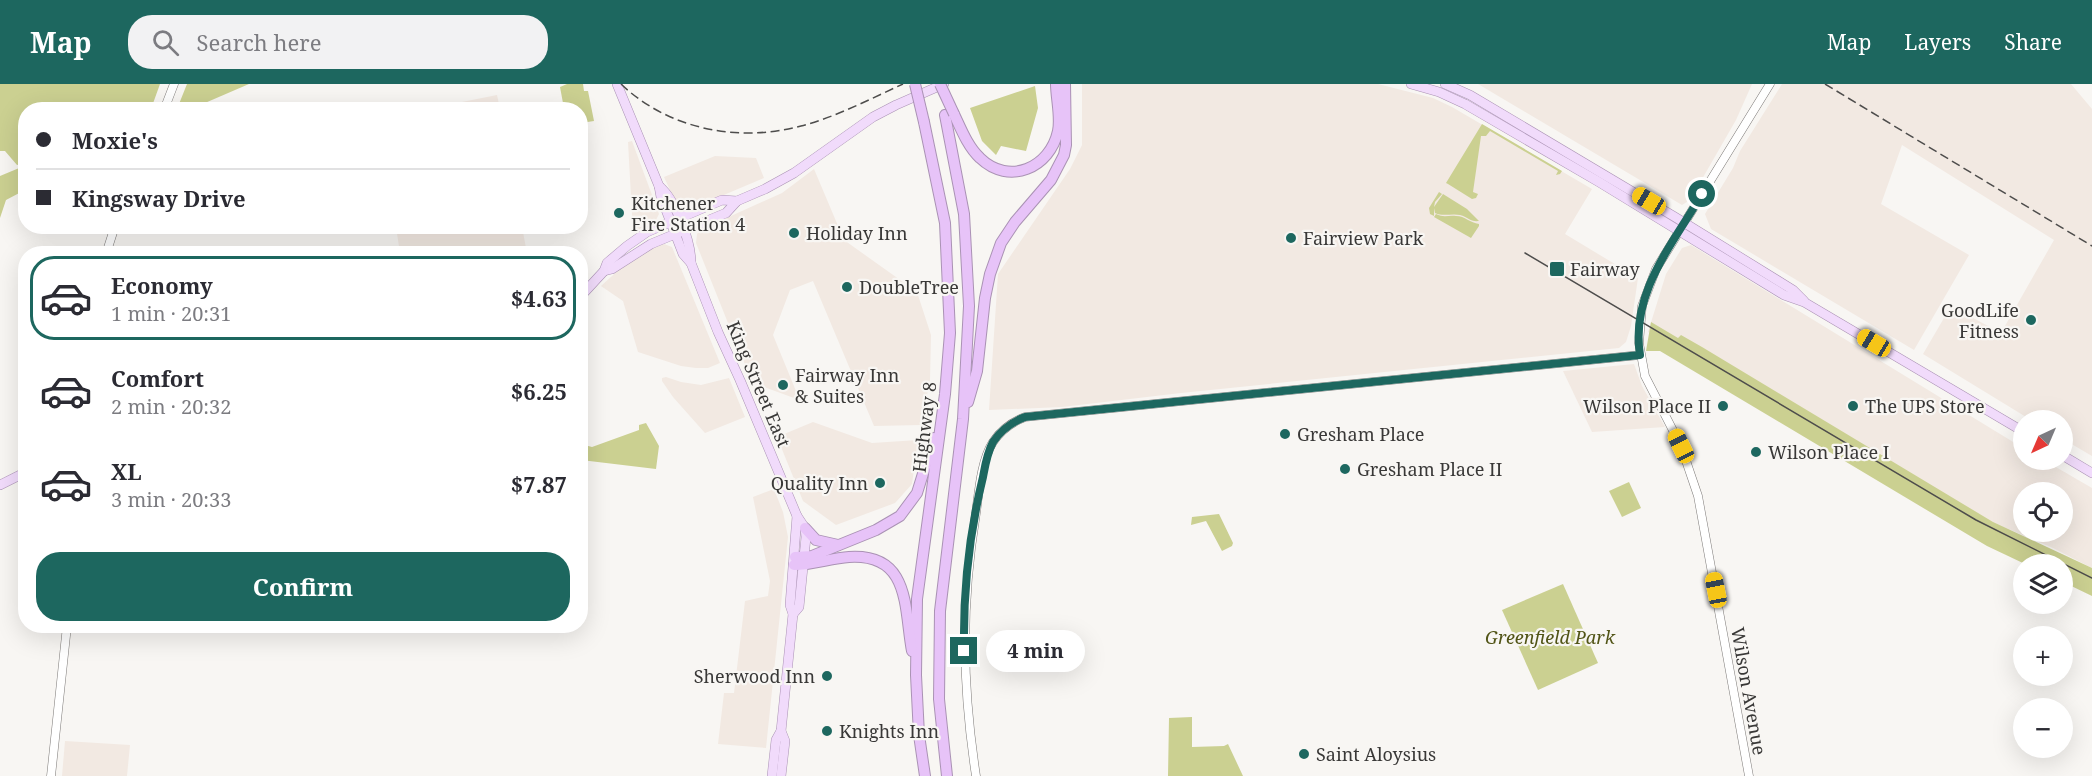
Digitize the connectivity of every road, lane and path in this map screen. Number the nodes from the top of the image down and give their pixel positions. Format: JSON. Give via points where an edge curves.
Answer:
{"nodes":[{"id":1,"x":174,"y":84,"type":"edge"},
{"id":2,"x":617,"y":84,"type":"edge"},
{"id":3,"x":915,"y":84,"type":"edge"},
{"id":4,"x":935,"y":84,"type":"edge"},
{"id":5,"x":942,"y":84,"type":"edge"},
{"id":6,"x":1056,"y":84,"type":"edge"},
{"id":7,"x":1065,"y":84,"type":"edge"},
{"id":8,"x":1411,"y":84,"type":"edge"},
{"id":9,"x":1445,"y":84,"type":"edge"},
{"id":10,"x":1770,"y":84,"type":"edge"},
{"id":11,"x":167,"y":102,"type":"edge"},
{"id":12,"x":950,"y":115,"type":"junction"},
{"id":13,"x":737,"y":201,"type":"junction"},
{"id":14,"x":675,"y":219,"type":"junction"},
{"id":15,"x":1682,"y":227,"type":"junction"},
{"id":16,"x":679,"y":232,"type":"junction"},
{"id":17,"x":604,"y":271,"type":"junction"},
{"id":18,"x":588,"y":288,"type":"edge"},
{"id":19,"x":1640,"y":355,"type":"junction"},
{"id":20,"x":963,"y":419,"type":"junction"},
{"id":21,"x":942,"y":422,"type":"junction"},
{"id":22,"x":2013,"y":426,"type":"edge"},
{"id":23,"x":2073,"y":462,"type":"edge"},
{"id":24,"x":2092,"y":473,"type":"edge"},
{"id":25,"x":18,"y":476,"type":"edge"},
{"id":26,"x":0,"y":485,"type":"edge"},
{"id":27,"x":797,"y":516,"type":"junction"},
{"id":28,"x":805,"y":528,"type":"junction"},
{"id":29,"x":838,"y":545,"type":"junction"},
{"id":30,"x":800,"y":561,"type":"junction"},
{"id":31,"x":66,"y":633,"type":"edge"},
{"id":32,"x":916,"y":675,"type":"junction"},
{"id":33,"x":782,"y":732,"type":"junction"},
{"id":34,"x":51,"y":776,"type":"edge"},
{"id":35,"x":772,"y":776,"type":"edge"},
{"id":36,"x":782,"y":776,"type":"edge"},
{"id":37,"x":925,"y":776,"type":"edge"},
{"id":38,"x":947,"y":776,"type":"edge"},
{"id":39,"x":976,"y":776,"type":"edge"},
{"id":40,"x":1749,"y":776,"type":"edge"}],
"edges":[{"from":1,"to":11,"type":"street"},
{"from":2,"to":14,"type":"main road","name":"King Street East","via":[[659,186],[668,193]]},
{"from":3,"to":21,"type":"highway","name":"Highway 8","bridge":true,"via":[[945,223],[950,333]]},
{"from":4,"to":12,"type":"highway","name":"Highway 8"},
{"from":5,"to":12,"type":"highway","bridge":true},
{"from":5,"to":13,"type":"main road","via":[[873,117],[794,173]]},
{"from":6,"to":12,"type":"highway","via":[[1058,129],[1052,148],[1029,169],[995,170],[979,158]]},
{"from":7,"to":20,"type":"highway","via":[[1064,155],[1051,180],[1001,243],[988,282],[976,371]]},
{"from":8,"to":15,"type":"main road","via":[[1465,104]]},
{"from":9,"to":15,"type":"main road","via":[[1470,95]]},
{"from":10,"to":15,"type":"street","name":"Wilson Avenue"},
{"from":12,"to":20,"type":"highway","name":"Highway 8","via":[[964,214],[969,306]]},
{"from":13,"to":14,"type":"main road","via":[[722,200]]},
{"from":13,"to":16,"type":"main road","via":[[726,213]]},
{"from":14,"to":16,"type":"main road","name":"King Street East"},
{"from":14,"to":17,"type":"main road","via":[[627,246],[607,263]]},
{"from":15,"to":19,"type":"street","name":"Wilson Avenue","via":[[1647,289],[1640,322]]},
{"from":15,"to":22,"type":"main road","via":[[1793,290],[1804,302]]},
{"from":16,"to":17,"type":"main road"},
{"from":16,"to":27,"type":"main road","name":"King Street East","via":[[691,251],[691,263],[718,332]]},
{"from":17,"to":18,"type":"main road"},
{"from":19,"to":39,"type":"street","via":[[1025,417],[1009,425],[988,452],[968,563],[964,671]]},
{"from":19,"to":40,"type":"street","name":"Wilson Avenue","via":[[1651,388],[1681,446],[1698,496]]},
{"from":20,"to":38,"type":"highway","name":"Highway 8","via":[[940,611],[939,699]]},
{"from":21,"to":29,"type":"highway","via":[[917,493],[905,510],[886,525]]},
{"from":21,"to":32,"type":"highway","name":"Highway 8","via":[[917,599]]},
{"from":23,"to":24,"type":"main road"},
{"from":25,"to":26,"type":"main road"},
{"from":27,"to":28,"type":"main road","name":"King Street East"},
{"from":27,"to":30,"type":"main road","name":"King Street East"},
{"from":28,"to":29,"type":"highway","via":[[816,540]]},
{"from":28,"to":30,"type":"main road"},
{"from":29,"to":30,"type":"highway"},
{"from":30,"to":32,"type":"highway","via":[[862,557],[890,569],[903,591]]},
{"from":30,"to":33,"type":"main road","via":[[790,605],[793,614]]},
{"from":31,"to":34,"type":"street"},
{"from":32,"to":37,"type":"highway","name":"Highway 8"},
{"from":33,"to":35,"type":"main road","via":[[776,740]]},
{"from":33,"to":36,"type":"main road"}]}
